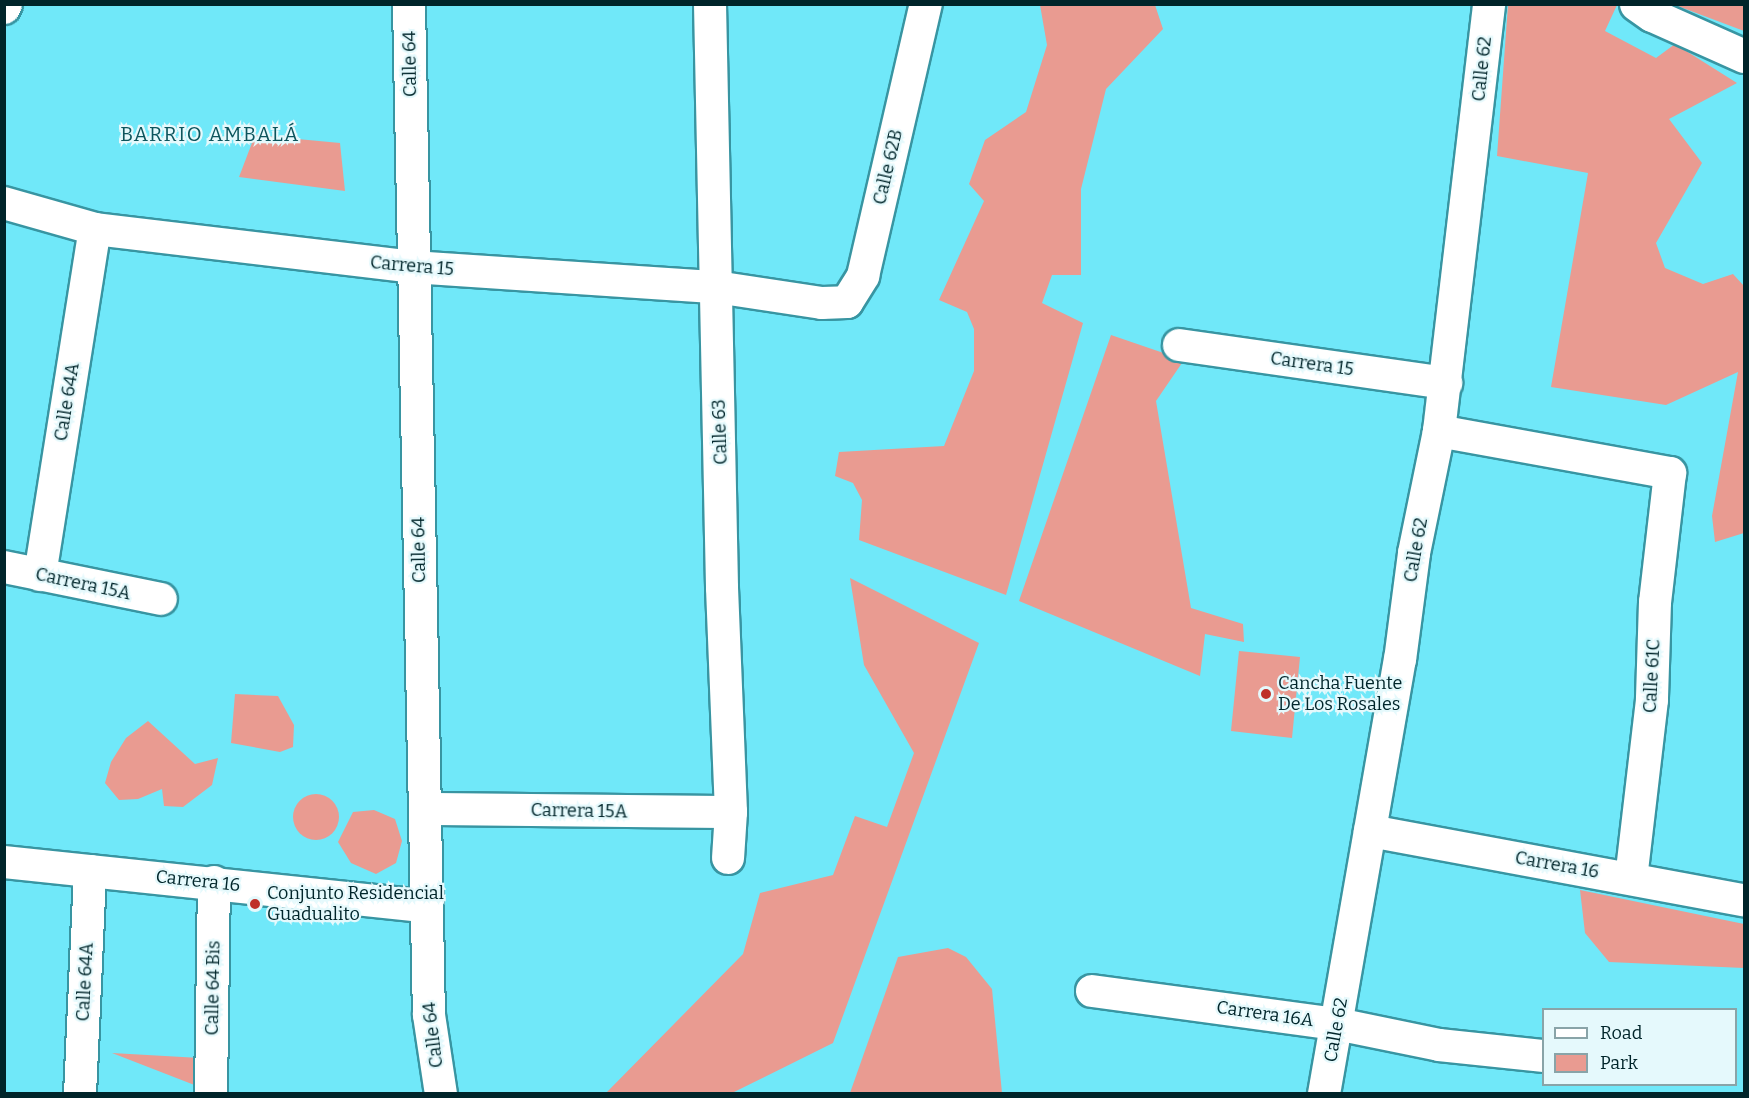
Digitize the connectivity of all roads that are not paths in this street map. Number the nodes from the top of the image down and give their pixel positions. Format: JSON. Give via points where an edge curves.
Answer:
{"nodes":[{"id":1,"x":409,"y":4,"type":"edge"},
{"id":2,"x":710,"y":4,"type":"edge"},
{"id":3,"x":926,"y":4,"type":"edge"},
{"id":4,"x":1489,"y":4,"type":"edge"},
{"id":5,"x":1636,"y":4,"type":"edge"},
{"id":6,"x":1744,"y":56,"type":"edge"},
{"id":7,"x":4,"y":203,"type":"edge"},
{"id":8,"x":94,"y":229,"type":"junction"},
{"id":9,"x":412,"y":267,"type":"junction"},
{"id":10,"x":716,"y":287,"type":"junction"},
{"id":11,"x":822,"y":303,"type":"joint"},
{"id":12,"x":1179,"y":345,"type":"dead end"},
{"id":13,"x":1446,"y":383,"type":"junction"},
{"id":14,"x":1439,"y":431,"type":"junction"},
{"id":15,"x":4,"y":567,"type":"edge"},
{"id":16,"x":40,"y":575,"type":"junction"},
{"id":17,"x":161,"y":599,"type":"dead end"},
{"id":18,"x":427,"y":809,"type":"junction"},
{"id":19,"x":731,"y":812,"type":"junction"},
{"id":20,"x":1370,"y":831,"type":"junction"},
{"id":21,"x":728,"y":858,"type":"dead end"},
{"id":22,"x":4,"y":862,"type":"edge"},
{"id":23,"x":90,"y":871,"type":"junction"},
{"id":24,"x":1631,"y":878,"type":"junction"},
{"id":25,"x":214,"y":882,"type":"junction"},
{"id":26,"x":1744,"y":900,"type":"edge"},
{"id":27,"x":426,"y":906,"type":"junction"},
{"id":28,"x":1092,"y":991,"type":"dead end"},
{"id":29,"x":1337,"y":1024,"type":"junction"},
{"id":30,"x":1542,"y":1056,"type":"edge"},
{"id":31,"x":80,"y":1094,"type":"edge"},
{"id":32,"x":212,"y":1094,"type":"edge"},
{"id":33,"x":441,"y":1094,"type":"edge"},
{"id":34,"x":1324,"y":1094,"type":"edge"}],
"edges":[{"from":1,"to":9,"type":"street","name":"Calle 64"},
{"from":2,"to":10,"type":"street","name":"Calle 63"},
{"from":3,"to":11,"type":"street","name":"Calle 62B","via":[[863,276],[850,300]]},
{"from":4,"to":13,"type":"street","name":"Calle 62"},
{"from":5,"to":6,"type":"main road"},
{"from":7,"to":8,"type":"street","name":"Carrera 15"},
{"from":8,"to":9,"type":"street","name":"Carrera 15"},
{"from":8,"to":16,"type":"street","name":"Calle 64A"},
{"from":9,"to":10,"type":"street","name":"Carrera 15"},
{"from":9,"to":18,"type":"street","name":"Calle 64"},
{"from":10,"to":11,"type":"street","name":"Carrera 15"},
{"from":10,"to":19,"type":"street","name":"Calle 63"},
{"from":12,"to":13,"type":"street","name":"Carrera 15"},
{"from":13,"to":14,"type":"street","name":"Calle 62"},
{"from":14,"to":20,"type":"street","name":"Calle 62","via":[[1414,553]]},
{"from":14,"to":24,"type":"street","name":"Calle 61C","via":[[1670,473],[1655,602],[1652,700]]},
{"from":15,"to":16,"type":"street","name":"Carrera 15A"},
{"from":16,"to":17,"type":"street","name":"Carrera 15A"},
{"from":18,"to":19,"type":"street","name":"Carrera 15A"},
{"from":18,"to":27,"type":"street","name":"Calle 64"},
{"from":19,"to":21,"type":"street","name":"Calle 63"},
{"from":20,"to":24,"type":"street","name":"Carrera 16"},
{"from":20,"to":29,"type":"street","name":"Calle 62"},
{"from":22,"to":23,"type":"street","name":"Carrera 16"},
{"from":23,"to":25,"type":"street","name":"Carrera 16"},
{"from":23,"to":31,"type":"street","name":"Calle 64A"},
{"from":24,"to":26,"type":"street","name":"Carrera 16"},
{"from":25,"to":27,"type":"street","name":"Carrera 16"},
{"from":25,"to":32,"type":"street","name":"Calle 64 Bis"},
{"from":27,"to":33,"type":"street","name":"Calle 64","via":[[429,1015]]},
{"from":28,"to":29,"type":"street","name":"Carrera 16A"},
{"from":29,"to":30,"type":"street","name":"Carrera 16A","via":[[1439,1045]]},
{"from":29,"to":34,"type":"street","name":"Calle 62"}]}
